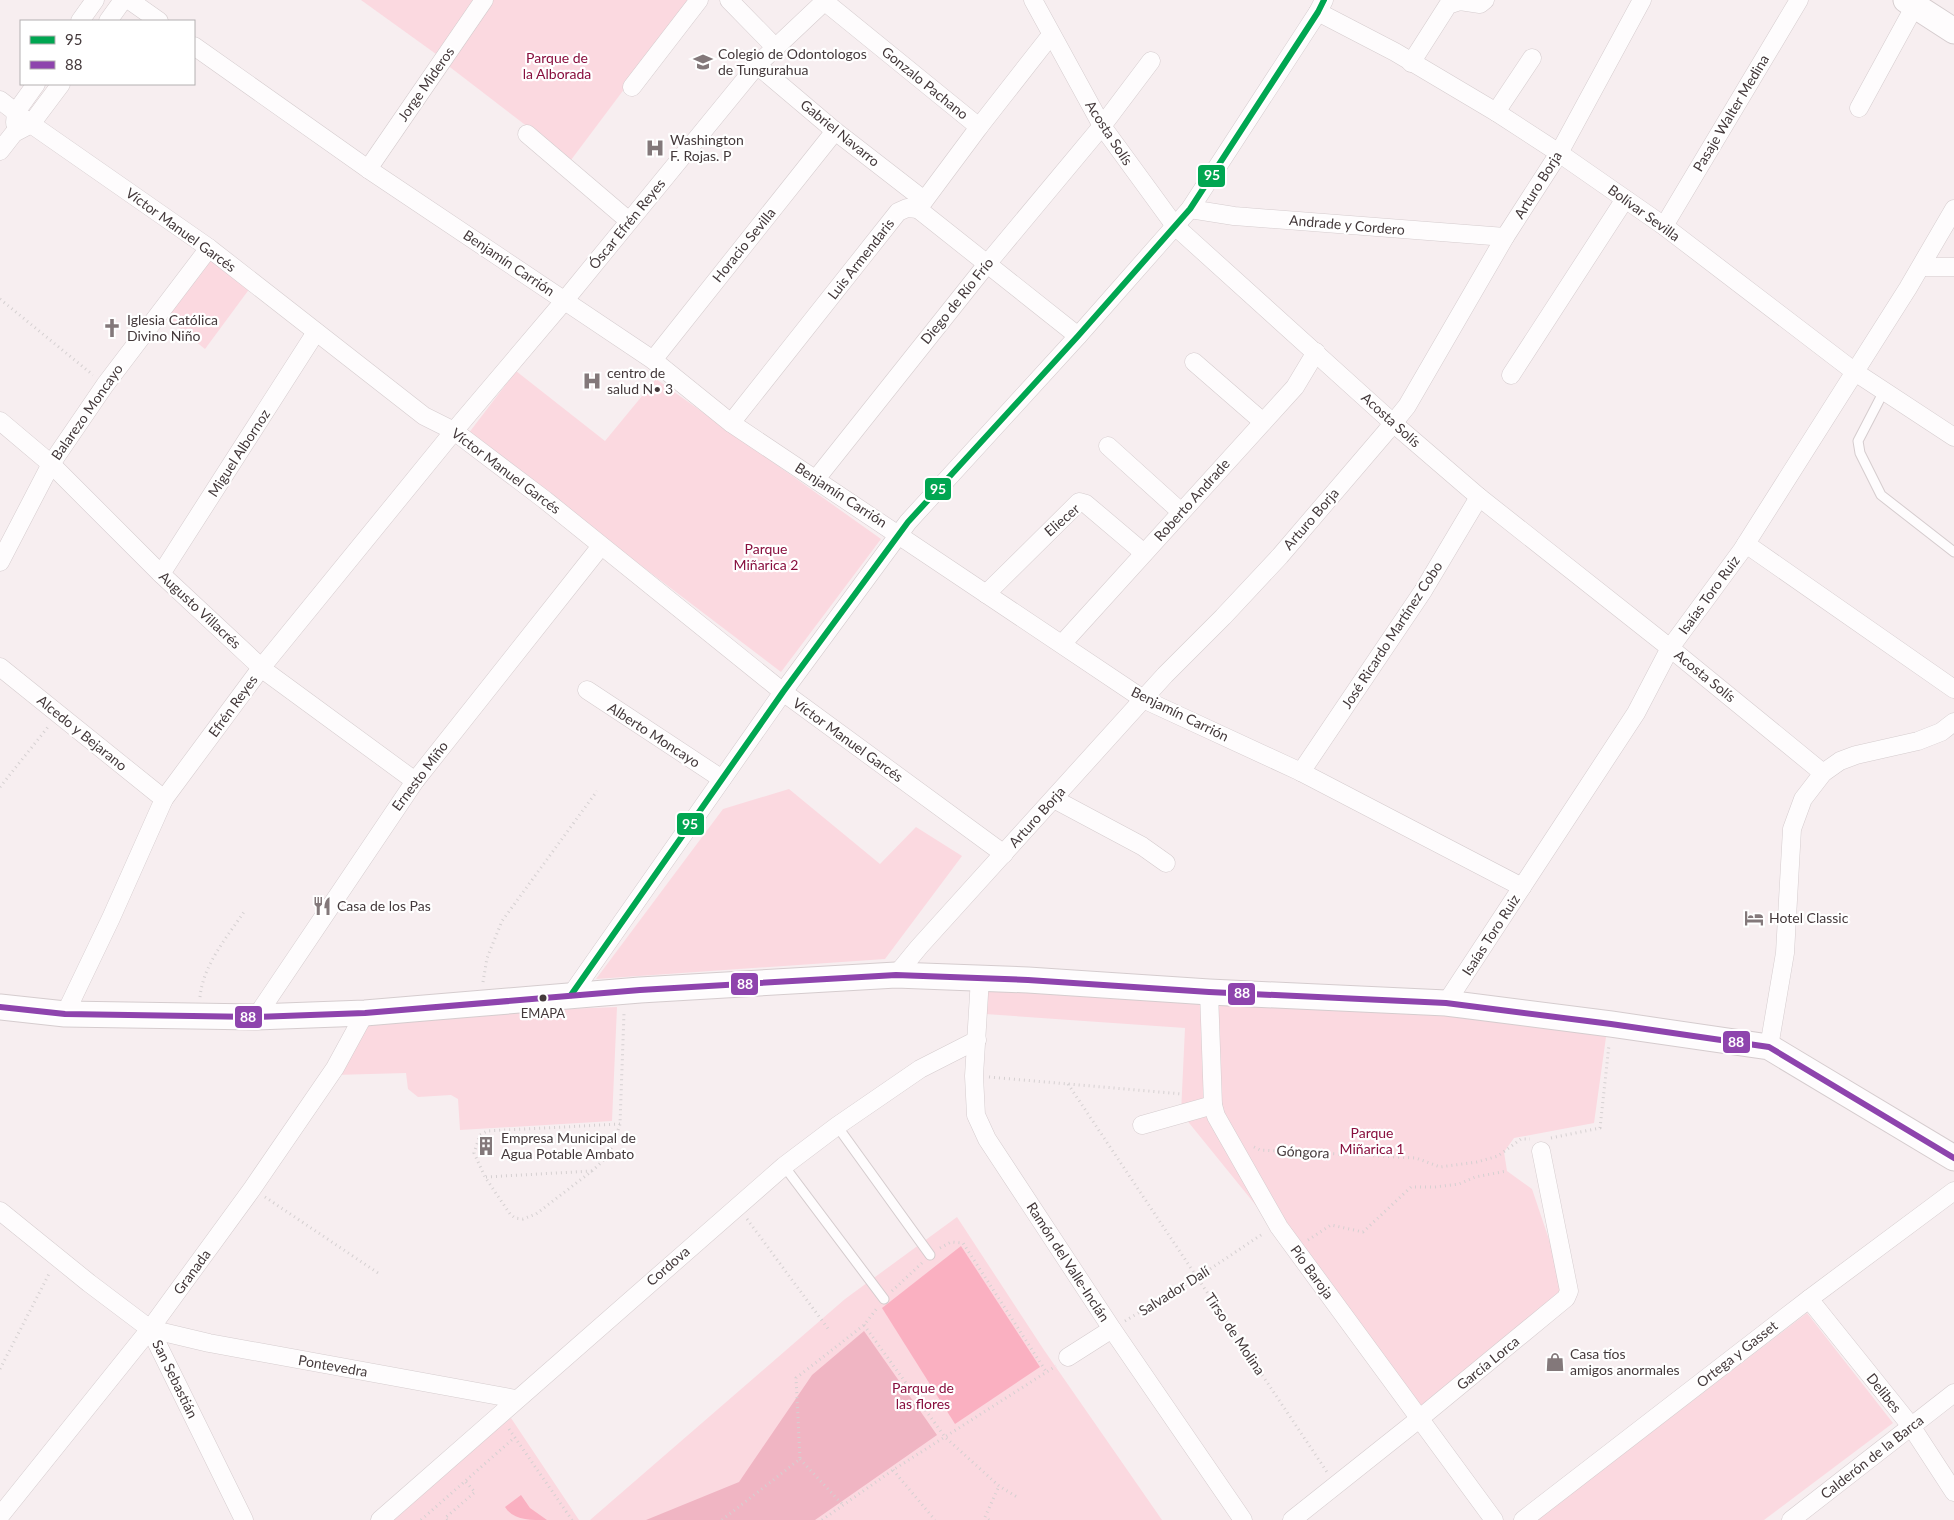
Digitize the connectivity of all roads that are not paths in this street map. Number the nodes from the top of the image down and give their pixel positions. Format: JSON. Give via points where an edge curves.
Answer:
{"nodes":[{"id":1,"x":95,"y":0,"type":"edge"},
{"id":2,"x":124,"y":0,"type":"edge"},
{"id":3,"x":129,"y":0,"type":"edge"},
{"id":4,"x":484,"y":0,"type":"edge"},
{"id":5,"x":699,"y":0,"type":"edge"},
{"id":6,"x":729,"y":0,"type":"edge"},
{"id":7,"x":1033,"y":0,"type":"edge"},
{"id":8,"x":1485,"y":0,"type":"edge"},
{"id":9,"x":1642,"y":0,"type":"edge"},
{"id":10,"x":1799,"y":0,"type":"edge"},
{"id":11,"x":825,"y":1,"type":"edge"},
{"id":12,"x":1918,"y":1,"type":"edge"},
{"id":13,"x":1321,"y":6,"type":"edge"},
{"id":14,"x":1954,"y":14,"type":"edge"},
{"id":15,"x":81,"y":20,"type":"edge"},
{"id":16,"x":109,"y":20,"type":"edge"},
{"id":17,"x":158,"y":20,"type":"edge"},
{"id":18,"x":1954,"y":31,"type":"edge"},
{"id":19,"x":1052,"y":35,"type":"junction"},
{"id":20,"x":775,"y":46,"type":"junction"},
{"id":21,"x":195,"y":47,"type":"edge"},
{"id":22,"x":1532,"y":58,"type":"dead end"},
{"id":23,"x":1150,"y":61,"type":"dead end"},
{"id":24,"x":1411,"y":63,"type":"junction"},
{"id":25,"x":758,"y":65,"type":"junction"},
{"id":26,"x":35,"y":85,"type":"edge"},
{"id":27,"x":60,"y":85,"type":"edge"},
{"id":28,"x":632,"y":87,"type":"dead end"},
{"id":29,"x":0,"y":100,"type":"edge"},
{"id":30,"x":1859,"y":108,"type":"dead end"},
{"id":31,"x":16,"y":112,"type":"junction"},
{"id":32,"x":1496,"y":112,"type":"junction"},
{"id":33,"x":31,"y":124,"type":"junction"},
{"id":34,"x":1102,"y":126,"type":"junction"},
{"id":35,"x":979,"y":127,"type":"junction"},
{"id":36,"x":835,"y":131,"type":"junction"},
{"id":37,"x":14,"y":133,"type":"junction"},
{"id":38,"x":527,"y":134,"type":"dead end"},
{"id":39,"x":0,"y":151,"type":"edge"},
{"id":40,"x":1559,"y":153,"type":"junction"},
{"id":41,"x":368,"y":169,"type":"junction"},
{"id":42,"x":1625,"y":199,"type":"junction"},
{"id":43,"x":921,"y":204,"type":"junction"},
{"id":44,"x":1190,"y":209,"type":"junction"},
{"id":45,"x":1954,"y":209,"type":"edge"},
{"id":46,"x":629,"y":221,"type":"junction"},
{"id":47,"x":1175,"y":226,"type":"junction"},
{"id":48,"x":1664,"y":226,"type":"junction"},
{"id":49,"x":1504,"y":237,"type":"junction"},
{"id":50,"x":209,"y":248,"type":"junction"},
{"id":51,"x":987,"y":264,"type":"junction"},
{"id":52,"x":1920,"y":266,"type":"junction"},
{"id":53,"x":1954,"y":267,"type":"edge"},
{"id":54,"x":565,"y":300,"type":"junction"},
{"id":55,"x":316,"y":332,"type":"junction"},
{"id":56,"x":1078,"y":336,"type":"junction"},
{"id":57,"x":1316,"y":352,"type":"junction"},
{"id":58,"x":653,"y":360,"type":"junction"},
{"id":59,"x":1194,"y":362,"type":"dead end"},
{"id":60,"x":1856,"y":372,"type":"junction"},
{"id":61,"x":1511,"y":375,"type":"dead end"},
{"id":62,"x":1884,"y":391,"type":"junction"},
{"id":63,"x":0,"y":422,"type":"edge"},
{"id":64,"x":1263,"y":422,"type":"junction"},
{"id":65,"x":731,"y":423,"type":"junction"},
{"id":66,"x":1393,"y":423,"type":"junction"},
{"id":67,"x":454,"y":431,"type":"junction"},
{"id":68,"x":1954,"y":437,"type":"edge"},
{"id":69,"x":1108,"y":446,"type":"dead end"},
{"id":70,"x":51,"y":464,"type":"junction"},
{"id":71,"x":816,"y":479,"type":"junction"},
{"id":72,"x":1478,"y":497,"type":"junction"},
{"id":73,"x":1181,"y":512,"type":"junction"},
{"id":74,"x":900,"y":534,"type":"junction"},
{"id":75,"x":1746,"y":544,"type":"junction"},
{"id":76,"x":601,"y":546,"type":"junction"},
{"id":77,"x":1954,"y":552,"type":"edge"},
{"id":78,"x":1144,"y":553,"type":"junction"},
{"id":79,"x":0,"y":562,"type":"edge"},
{"id":80,"x":162,"y":574,"type":"junction"},
{"id":81,"x":986,"y":594,"type":"junction"},
{"id":82,"x":1062,"y":644,"type":"junction"},
{"id":83,"x":1670,"y":648,"type":"junction"},
{"id":84,"x":0,"y":667,"type":"edge"},
{"id":85,"x":262,"y":668,"type":"junction"},
{"id":86,"x":1954,"y":689,"type":"edge"},
{"id":87,"x":587,"y":690,"type":"dead end"},
{"id":88,"x":783,"y":692,"type":"junction"},
{"id":89,"x":1143,"y":699,"type":"junction"},
{"id":90,"x":1954,"y":722,"type":"edge"},
{"id":91,"x":1301,"y":772,"type":"junction"},
{"id":92,"x":1823,"y":773,"type":"junction"},
{"id":93,"x":722,"y":779,"type":"junction"},
{"id":94,"x":415,"y":780,"type":"junction"},
{"id":95,"x":164,"y":799,"type":"junction"},
{"id":96,"x":1054,"y":799,"type":"junction"},
{"id":97,"x":1004,"y":854,"type":"junction"},
{"id":98,"x":1166,"y":863,"type":"dead end"},
{"id":99,"x":1522,"y":887,"type":"junction"},
{"id":100,"x":896,"y":975,"type":"junction"},
{"id":101,"x":980,"y":978,"type":"junction"},
{"id":102,"x":1209,"y":992,"type":"junction"},
{"id":103,"x":571,"y":995,"type":"junction"},
{"id":104,"x":1446,"y":1003,"type":"junction"},
{"id":105,"x":0,"y":1007,"type":"edge"},
{"id":106,"x":365,"y":1013,"type":"junction"},
{"id":107,"x":65,"y":1014,"type":"junction"},
{"id":108,"x":256,"y":1017,"type":"junction"},
{"id":109,"x":977,"y":1040,"type":"junction"},
{"id":110,"x":1769,"y":1047,"type":"junction"},
{"id":111,"x":1212,"y":1100,"type":"junction"},
{"id":112,"x":1142,"y":1125,"type":"dead end"},
{"id":113,"x":837,"y":1126,"type":"junction"},
{"id":114,"x":1543,"y":1143,"type":"road end"},
{"id":115,"x":1954,"y":1158,"type":"edge"},
{"id":116,"x":784,"y":1166,"type":"junction"},
{"id":117,"x":1954,"y":1191,"type":"edge"},
{"id":118,"x":0,"y":1211,"type":"edge"},
{"id":119,"x":930,"y":1255,"type":"road end"},
{"id":120,"x":884,"y":1299,"type":"road end"},
{"id":121,"x":1809,"y":1299,"type":"junction"},
{"id":122,"x":150,"y":1329,"type":"junction"},
{"id":123,"x":1112,"y":1329,"type":"junction"},
{"id":124,"x":1068,"y":1357,"type":"road end"},
{"id":125,"x":1954,"y":1393,"type":"edge"},
{"id":126,"x":516,"y":1399,"type":"junction"},
{"id":127,"x":1419,"y":1419,"type":"junction"},
{"id":128,"x":1911,"y":1426,"type":"junction"},
{"id":129,"x":1954,"y":1492,"type":"edge"},
{"id":130,"x":0,"y":1516,"type":"edge"},
{"id":131,"x":244,"y":1520,"type":"edge"},
{"id":132,"x":380,"y":1520,"type":"edge"},
{"id":133,"x":1243,"y":1520,"type":"edge"},
{"id":134,"x":1292,"y":1520,"type":"edge"},
{"id":135,"x":1494,"y":1520,"type":"edge"},
{"id":136,"x":1523,"y":1520,"type":"edge"},
{"id":137,"x":1791,"y":1520,"type":"edge"}],
"edges":[{"from":1,"to":15,"type":"street"},
{"from":2,"to":16,"type":"street"},
{"from":3,"to":17,"type":"street"},
{"from":4,"to":41,"type":"street","name":"Jorge Mideros"},
{"from":5,"to":28,"type":"street"},
{"from":6,"to":20,"type":"street"},
{"from":7,"to":19,"type":"street","name":"Acosta Solís"},
{"from":8,"to":24,"type":"street","via":[[1480,4],[1460,1],[1448,5]]},
{"from":9,"to":40,"type":"street","name":"Arturo Borja"},
{"from":10,"to":48,"type":"street","name":"Pasaje Walter Medina"},
{"from":11,"to":20,"type":"street","name":"Óscar Efrén Reyes"},
{"from":11,"to":35,"type":"street","name":"Gonzalo Pachano"},
{"from":12,"to":14,"type":"main road"},
{"from":12,"to":18,"type":"main road"},
{"from":12,"to":30,"type":"street"},
{"from":13,"to":24,"type":"street","name":"Bolívar Sevilla"},
{"from":13,"to":44,"type":"street"},
{"from":19,"to":34,"type":"street","name":"Acosta Solís"},
{"from":19,"to":35,"type":"street"},
{"from":20,"to":25,"type":"street","name":"Óscar Efrén Reyes"},
{"from":21,"to":41,"type":"street","name":"Benjamín Carrión"},
{"from":22,"to":32,"type":"street"},
{"from":23,"to":34,"type":"street","name":"Diego de Río Frío"},
{"from":24,"to":32,"type":"street","name":"Bolívar Sevilla"},
{"from":25,"to":36,"type":"street","name":"Gabriel Navarro"},
{"from":25,"to":46,"type":"street","name":"Óscar Efrén Reyes"},
{"from":26,"to":31,"type":"street"},
{"from":27,"to":33,"type":"street"},
{"from":29,"to":31,"type":"street","name":"Víctor Manuel Garcés"},
{"from":31,"to":33,"type":"street","name":"Víctor Manuel Garcés"},
{"from":31,"to":37,"type":"street"},
{"from":32,"to":40,"type":"street","name":"Bolívar Sevilla"},
{"from":33,"to":37,"type":"street"},
{"from":33,"to":50,"type":"street","name":"Víctor Manuel Garcés"},
{"from":34,"to":47,"type":"street","name":"Acosta Solís"},
{"from":34,"to":51,"type":"street","name":"Diego de Río Frío"},
{"from":35,"to":43,"type":"street"},
{"from":36,"to":43,"type":"street","name":"Gabriel Navarro"},
{"from":36,"to":58,"type":"street","name":"Horacio Sevilla"},
{"from":37,"to":39,"type":"street"},
{"from":38,"to":46,"type":"street"},
{"from":40,"to":42,"type":"street","name":"Bolívar Sevilla"},
{"from":40,"to":49,"type":"street","name":"Arturo Borja"},
{"from":41,"to":54,"type":"street","name":"Benjamín Carrión"},
{"from":42,"to":48,"type":"street","name":"Bolívar Sevilla"},
{"from":42,"to":61,"type":"street"},
{"from":43,"to":51,"type":"street","name":"Gabriel Navarro"},
{"from":43,"to":65,"type":"street","name":"Luis Armendaris","via":[[898,212]]},
{"from":44,"to":47,"type":"street"},
{"from":44,"to":49,"type":"street","name":"Andrade y Cordero","via":[[1234,216]]},
{"from":45,"to":52,"type":"street","name":"Isaías Toro Ruiz"},
{"from":46,"to":54,"type":"street","name":"Óscar Efrén Reyes"},
{"from":47,"to":56,"type":"street"},
{"from":47,"to":57,"type":"street","name":"Acosta Solís"},
{"from":48,"to":60,"type":"street","name":"Bolívar Sevilla"},
{"from":49,"to":66,"type":"street","name":"Arturo Borja","via":[[1407,406]]},
{"from":50,"to":55,"type":"street","name":"Víctor Manuel Garcés"},
{"from":50,"to":70,"type":"street","name":"Balarezo Moncayo","via":[[105,385]]},
{"from":51,"to":56,"type":"street","name":"Gabriel Navarro"},
{"from":51,"to":71,"type":"street","name":"Diego de Río Frío"},
{"from":52,"to":53,"type":"street"},
{"from":52,"to":60,"type":"street","name":"Isaías Toro Ruiz"},
{"from":54,"to":58,"type":"street","name":"Benjamín Carrión"},
{"from":54,"to":67,"type":"street","name":"Óscar Efrén Reyes"},
{"from":55,"to":67,"type":"street","name":"Víctor Manuel Garcés","via":[[424,416]]},
{"from":55,"to":80,"type":"street","name":"Miguel Albornoz"},
{"from":56,"to":74,"type":"street"},
{"from":57,"to":64,"type":"street","name":"Roberto Andrade","via":[[1295,386]]},
{"from":57,"to":66,"type":"street","name":"Acosta Solís"},
{"from":58,"to":65,"type":"street","name":"Benjamín Carrión"},
{"from":59,"to":64,"type":"street"},
{"from":60,"to":62,"type":"street","name":"Bolívar Sevilla"},
{"from":60,"to":75,"type":"street","name":"Isaías Toro Ruiz"},
{"from":62,"to":68,"type":"street","name":"Bolívar Sevilla"},
{"from":62,"to":77,"type":"lane","via":[[1858,441],[1860,453],[1881,495]]},
{"from":63,"to":70,"type":"street","name":"Augusto Villacrés"},
{"from":64,"to":73,"type":"street","name":"Roberto Andrade"},
{"from":65,"to":71,"type":"street","name":"Benjamín Carrión"},
{"from":66,"to":72,"type":"street","name":"Acosta Solís"},
{"from":66,"to":89,"type":"street","name":"Arturo Borja","via":[[1280,556]]},
{"from":67,"to":76,"type":"street","name":"Víctor Manuel Garcés"},
{"from":67,"to":85,"type":"street","name":"Efrén Reyes"},
{"from":69,"to":73,"type":"street"},
{"from":70,"to":79,"type":"street","name":"Balarezo Moncayo"},
{"from":70,"to":80,"type":"street","name":"Augusto Villacrés"},
{"from":71,"to":74,"type":"street","name":"Benjamín Carrión"},
{"from":72,"to":83,"type":"street","name":"Acosta Solís"},
{"from":72,"to":91,"type":"street","name":"José Ricardo Martínez Cobo","via":[[1423,591]]},
{"from":73,"to":78,"type":"street","name":"Roberto Andrade"},
{"from":74,"to":81,"type":"street","name":"Benjamín Carrión"},
{"from":74,"to":88,"type":"street"},
{"from":75,"to":83,"type":"street","name":"Isaías Toro Ruiz"},
{"from":75,"to":86,"type":"street"},
{"from":76,"to":88,"type":"street","name":"Víctor Manuel Garcés"},
{"from":76,"to":94,"type":"street","name":"Ernesto Miño"},
{"from":78,"to":81,"type":"street","name":"Eliecer","via":[[1086,504],[1079,502]]},
{"from":78,"to":82,"type":"street","name":"Roberto Andrade"},
{"from":80,"to":85,"type":"street","name":"Augusto Villacrés"},
{"from":81,"to":82,"type":"street","name":"Benjamín Carrión"},
{"from":82,"to":89,"type":"street","name":"Benjamín Carrión"},
{"from":83,"to":92,"type":"street","name":"Acosta Solís"},
{"from":83,"to":99,"type":"street","name":"Isaías Toro Ruiz","via":[[1636,713]]},
{"from":84,"to":95,"type":"street","name":"Alcedo y Bejarano"},
{"from":85,"to":94,"type":"street","name":"Augusto Villacrés"},
{"from":85,"to":95,"type":"street","name":"Efrén Reyes"},
{"from":87,"to":93,"type":"street","name":"Alberto Moncayo"},
{"from":88,"to":93,"type":"street"},
{"from":88,"to":97,"type":"street","name":"Víctor Manuel Garcés"},
{"from":89,"to":91,"type":"street","name":"Benjamín Carrión"},
{"from":89,"to":96,"type":"street","name":"Arturo Borja"},
{"from":90,"to":92,"type":"street","via":[[1941,732],[1918,741],[1840,761]]},
{"from":91,"to":99,"type":"street","name":"Benjamín Carrión"},
{"from":92,"to":110,"type":"street","via":[[1802,799],[1792,829],[1785,953]]},
{"from":93,"to":103,"type":"street"},
{"from":94,"to":108,"type":"street","name":"Ernesto Miño"},
{"from":95,"to":107,"type":"street","name":"Efrén Reyes"},
{"from":96,"to":97,"type":"street","name":"Arturo Borja"},
{"from":96,"to":98,"type":"street","via":[[1142,846]]},
{"from":97,"to":100,"type":"street","name":"Arturo Borja"},
{"from":99,"to":104,"type":"street","name":"Isaías Toro Ruiz"},
{"from":100,"to":101,"type":"main road"},
{"from":100,"to":103,"type":"main road"},
{"from":101,"to":102,"type":"main road"},
{"from":101,"to":109,"type":"street","name":"Ramón del Valle-Inclán"},
{"from":102,"to":104,"type":"main road"},
{"from":102,"to":111,"type":"street","name":"Pío Baroja"},
{"from":103,"to":106,"type":"main road"},
{"from":104,"to":110,"type":"main road"},
{"from":105,"to":107,"type":"main road"},
{"from":106,"to":108,"type":"main road"},
{"from":106,"to":122,"type":"street","name":"Granada","via":[[335,1068]]},
{"from":107,"to":108,"type":"main road"},
{"from":109,"to":113,"type":"street","name":"Cordova","via":[[920,1070]]},
{"from":109,"to":123,"type":"street","name":"Ramón del Valle-Inclán","via":[[974,1076],[976,1115],[987,1139]]},
{"from":110,"to":115,"type":"main road"},
{"from":111,"to":112,"type":"street"},
{"from":111,"to":127,"type":"street","name":"Pío Baroja","via":[[1225,1132],[1279,1227]]},
{"from":113,"to":116,"type":"street","name":"Cordova"},
{"from":113,"to":119,"type":"lane"},
{"from":114,"to":127,"type":"street","name":"García Lorca","via":[[1569,1291],[1566,1298]]},
{"from":116,"to":120,"type":"lane"},
{"from":116,"to":126,"type":"street","name":"Cordova"},
{"from":117,"to":121,"type":"street","name":"Ortega y Gasset"},
{"from":118,"to":122,"type":"street","name":"San Sebastián"},
{"from":121,"to":128,"type":"street","name":"Delibes"},
{"from":121,"to":136,"type":"street","name":"Ortega y Gasset"},
{"from":122,"to":126,"type":"street","name":"Pontevedra","via":[[209,1343]]},
{"from":122,"to":130,"type":"street","name":"Granada"},
{"from":122,"to":131,"type":"street","name":"San Sebastián"},
{"from":123,"to":124,"type":"street"},
{"from":123,"to":133,"type":"street","name":"Ramón del Valle-Inclán"},
{"from":125,"to":128,"type":"street","name":"Calderón de la Barca"},
{"from":126,"to":132,"type":"street","name":"Cordova"},
{"from":127,"to":134,"type":"street","name":"García Lorca"},
{"from":127,"to":135,"type":"street","name":"Pío Baroja"},
{"from":128,"to":129,"type":"street","name":"Delibes"},
{"from":128,"to":137,"type":"street","name":"Calderón de la Barca"}]}
